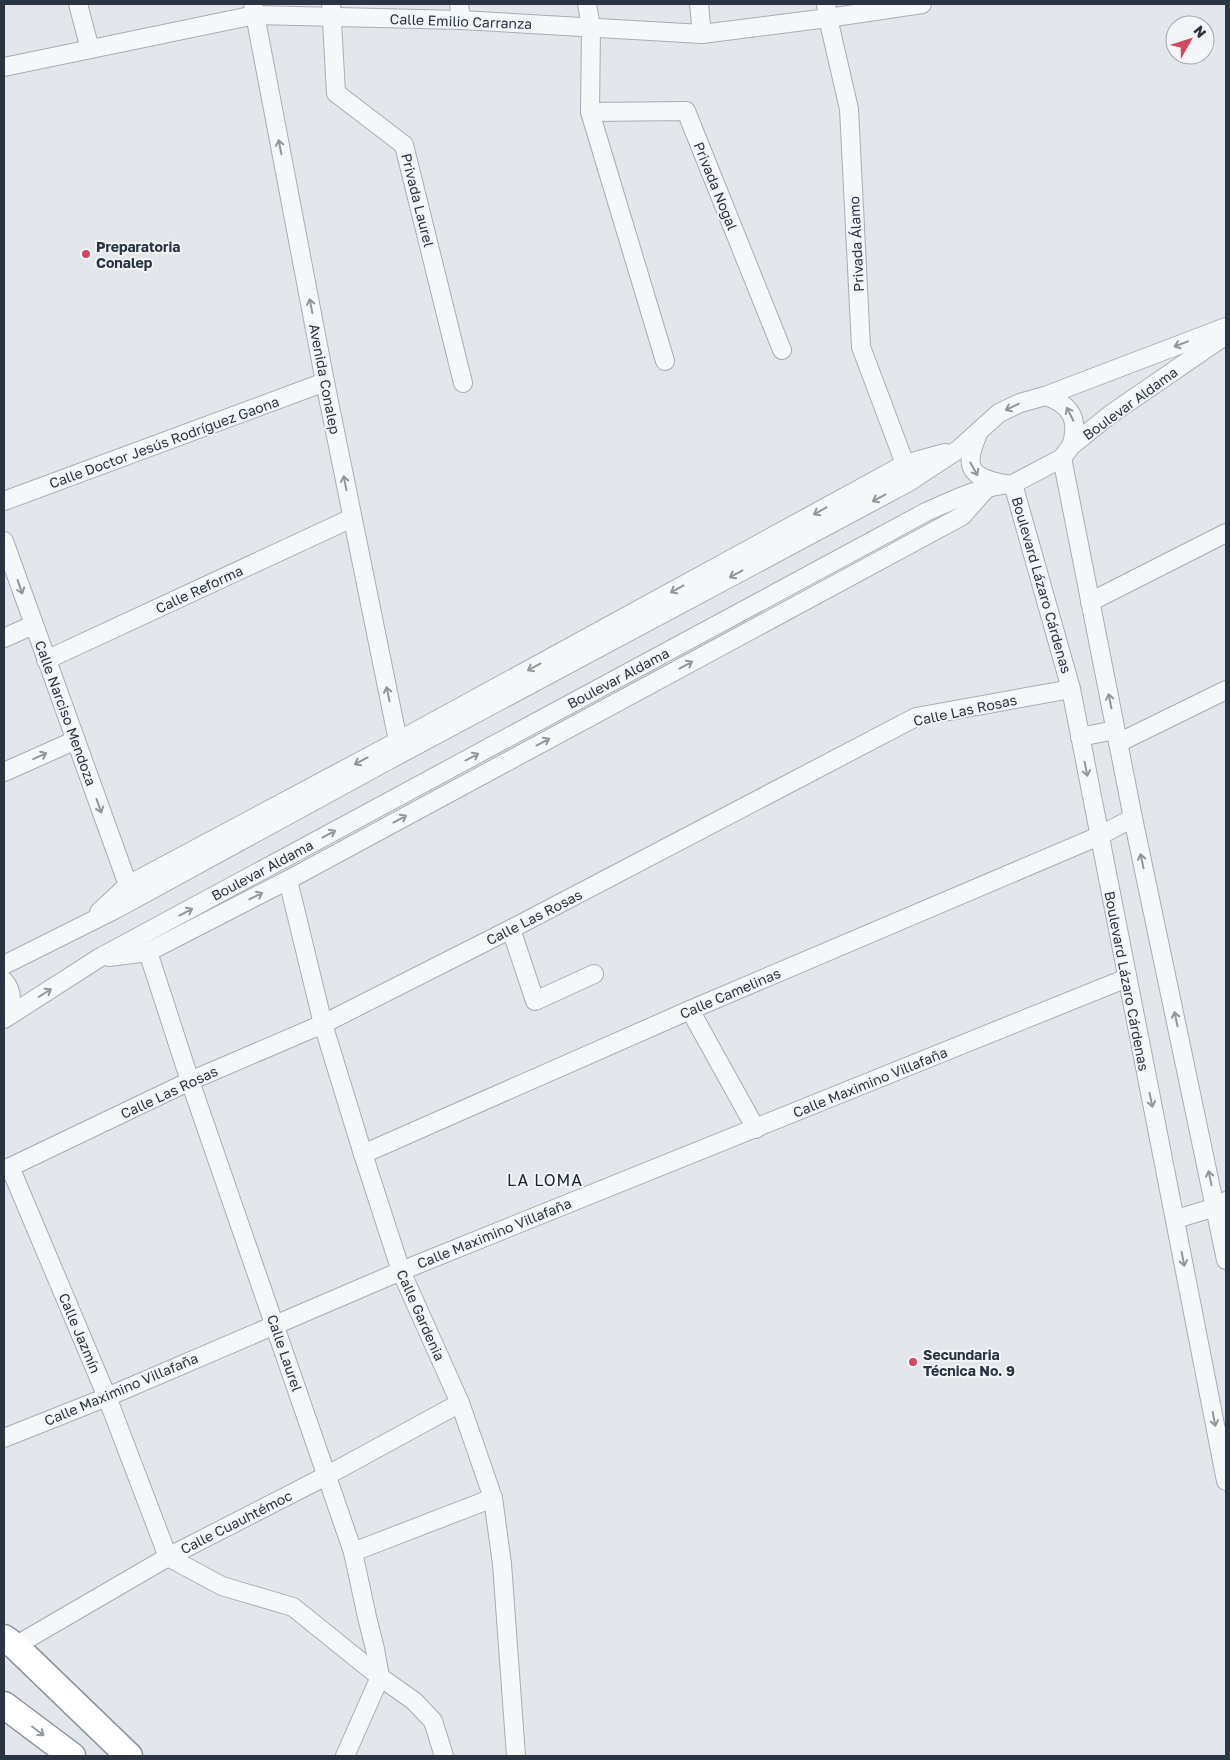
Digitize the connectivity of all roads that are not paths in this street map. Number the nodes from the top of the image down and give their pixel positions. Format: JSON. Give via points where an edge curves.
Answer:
{"nodes":[{"id":1,"x":78,"y":4,"type":"edge"},
{"id":2,"x":587,"y":4,"type":"edge"},
{"id":3,"x":699,"y":4,"type":"edge"},
{"id":4,"x":922,"y":4,"type":"edge"},
{"id":5,"x":897,"y":6,"type":"edge"},
{"id":6,"x":254,"y":10,"type":"edge"},
{"id":7,"x":332,"y":11,"type":"edge"},
{"id":8,"x":827,"y":11,"type":"edge"},
{"id":9,"x":460,"y":12,"type":"edge"},
{"id":10,"x":591,"y":27,"type":"junction"},
{"id":11,"x":702,"y":34,"type":"junction"},
{"id":12,"x":90,"y":49,"type":"junction"},
{"id":13,"x":4,"y":67,"type":"edge"},
{"id":14,"x":590,"y":112,"type":"junction"},
{"id":15,"x":1226,"y":326,"type":"edge"},
{"id":16,"x":1226,"y":335,"type":"edge"},
{"id":17,"x":782,"y":350,"type":"dead end"},
{"id":18,"x":666,"y":361,"type":"dead end"},
{"id":19,"x":325,"y":382,"type":"junction"},
{"id":20,"x":463,"y":383,"type":"dead end"},
{"id":21,"x":1045,"y":396,"type":"junction"},
{"id":22,"x":978,"y":434,"type":"junction"},
{"id":23,"x":960,"y":449,"type":"junction"},
{"id":24,"x":1066,"y":452,"type":"junction"},
{"id":25,"x":905,"y":464,"type":"junction"},
{"id":26,"x":1009,"y":484,"type":"junction"},
{"id":27,"x":985,"y":490,"type":"junction"},
{"id":28,"x":4,"y":501,"type":"edge"},
{"id":29,"x":352,"y":518,"type":"junction"},
{"id":30,"x":1226,"y":533,"type":"edge"},
{"id":31,"x":4,"y":541,"type":"edge"},
{"id":32,"x":1090,"y":602,"type":"junction"},
{"id":33,"x":33,"y":625,"type":"junction"},
{"id":34,"x":4,"y":638,"type":"edge"},
{"id":35,"x":46,"y":660,"type":"junction"},
{"id":36,"x":1071,"y":689,"type":"junction"},
{"id":37,"x":1226,"y":690,"type":"edge"},
{"id":38,"x":1117,"y":736,"type":"junction"},
{"id":39,"x":1080,"y":737,"type":"junction"},
{"id":40,"x":76,"y":740,"type":"junction"},
{"id":41,"x":398,"y":741,"type":"junction"},
{"id":42,"x":4,"y":772,"type":"edge"},
{"id":43,"x":1132,"y":818,"type":"junction"},
{"id":44,"x":1099,"y":836,"type":"junction"},
{"id":45,"x":288,"y":880,"type":"junction"},
{"id":46,"x":128,"y":885,"type":"junction"},
{"id":47,"x":83,"y":927,"type":"junction"},
{"id":48,"x":511,"y":929,"type":"junction"},
{"id":49,"x":148,"y":952,"type":"junction"},
{"id":50,"x":99,"y":958,"type":"junction"},
{"id":51,"x":4,"y":965,"type":"edge"},
{"id":52,"x":594,"y":974,"type":"dead end"},
{"id":53,"x":1126,"y":978,"type":"junction"},
{"id":54,"x":4,"y":981,"type":"edge"},
{"id":55,"x":690,"y":1010,"type":"junction"},
{"id":56,"x":6,"y":1018,"type":"edge"},
{"id":57,"x":323,"y":1024,"type":"junction"},
{"id":58,"x":190,"y":1080,"type":"junction"},
{"id":59,"x":756,"y":1129,"type":"junction"},
{"id":60,"x":363,"y":1154,"type":"junction"},
{"id":61,"x":7,"y":1169,"type":"edge"},
{"id":62,"x":1221,"y":1204,"type":"edge"},
{"id":63,"x":1176,"y":1219,"type":"junction"},
{"id":64,"x":1226,"y":1260,"type":"edge"},
{"id":65,"x":401,"y":1271,"type":"junction"},
{"id":66,"x":275,"y":1324,"type":"junction"},
{"id":67,"x":107,"y":1397,"type":"junction"},
{"id":68,"x":460,"y":1403,"type":"junction"},
{"id":69,"x":4,"y":1438,"type":"edge"},
{"id":70,"x":326,"y":1476,"type":"junction"},
{"id":71,"x":1226,"y":1481,"type":"edge"},
{"id":72,"x":493,"y":1498,"type":"junction"},
{"id":73,"x":353,"y":1552,"type":"junction"},
{"id":74,"x":168,"y":1557,"type":"junction"},
{"id":75,"x":8,"y":1647,"type":"edge"},
{"id":76,"x":380,"y":1677,"type":"junction"},
{"id":77,"x":4,"y":1705,"type":"edge"},
{"id":78,"x":72,"y":1756,"type":"edge"},
{"id":79,"x":129,"y":1756,"type":"edge"},
{"id":80,"x":345,"y":1756,"type":"edge"},
{"id":81,"x":444,"y":1756,"type":"edge"},
{"id":82,"x":516,"y":1756,"type":"edge"}],
"edges":[{"from":1,"to":12,"type":"street"},
{"from":2,"to":10,"type":"street"},
{"from":3,"to":11,"type":"street"},
{"from":4,"to":5,"type":"street","name":"Calle Emilio Carranza"},
{"from":5,"to":8,"type":"street","name":"Calle Emilio Carranza"},
{"from":6,"to":7,"type":"street","name":"Calle Emilio Carranza"},
{"from":6,"to":12,"type":"street","name":"Calle Emilio Carranza"},
{"from":19,"to":6,"type":"street","name":"Avenida Conalep","one_way":true},
{"from":7,"to":9,"type":"street","name":"Calle Emilio Carranza"},
{"from":7,"to":20,"type":"street","name":"Privada Laurel","via":[[336,93],[404,145]]},
{"from":8,"to":11,"type":"street","name":"Calle Emilio Carranza"},
{"from":8,"to":25,"type":"street","name":"Privada Álamo","via":[[849,109],[861,347]]},
{"from":9,"to":10,"type":"street","name":"Calle Emilio Carranza"},
{"from":10,"to":11,"type":"street","name":"Calle Emilio Carranza"},
{"from":10,"to":14,"type":"street"},
{"from":12,"to":13,"type":"street","name":"Calle Emilio Carranza"},
{"from":14,"to":17,"type":"street","name":"Privada Nogal","via":[[686,111]]},
{"from":14,"to":18,"type":"street"},
{"from":15,"to":21,"type":"street","name":"Boulevar Aldama","one_way":true},
{"from":16,"to":24,"type":"street","name":"Boulevar Aldama","via":[[1110,414]]},
{"from":19,"to":28,"type":"street","name":"Calle Doctor Jesús Rodríguez Gaona"},
{"from":29,"to":19,"type":"street","name":"Avenida Conalep","one_way":true},
{"from":21,"to":22,"type":"street","name":"Boulevar Aldama","one_way":true,"via":[[999,413]]},
{"from":24,"to":21,"type":"street","one_way":true,"via":[[1075,433],[1074,420],[1068,408]]},
{"from":22,"to":23,"type":"street","name":"Boulevar Aldama"},
{"from":22,"to":26,"type":"street","one_way":true,"via":[[970,462],[977,476]]},
{"from":23,"to":25,"type":"street","name":"Boulevar Aldama"},
{"from":23,"to":47,"type":"street","name":"Boulevar Aldama","one_way":true,"via":[[909,482]]},
{"from":24,"to":26,"type":"street","name":"Boulevar Aldama"},
{"from":24,"to":32,"type":"street"},
{"from":25,"to":41,"type":"street","name":"Boulevar Aldama","one_way":true},
{"from":26,"to":27,"type":"street","name":"Boulevar Aldama"},
{"from":26,"to":36,"type":"street","name":"Boulevard Lázaro Cárdenas"},
{"from":45,"to":27,"type":"street","one_way":true,"via":[[962,516]]},
{"from":50,"to":27,"type":"street","name":"Boulevar Aldama","one_way":true,"via":[[926,512]]},
{"from":29,"to":35,"type":"street","name":"Calle Reforma"},
{"from":41,"to":29,"type":"street","name":"Avenida Conalep","one_way":true},
{"from":30,"to":32,"type":"street"},
{"from":31,"to":33,"type":"street","name":"Calle Narciso Mendoza","one_way":true},
{"from":38,"to":32,"type":"street","one_way":true},
{"from":33,"to":34,"type":"street"},
{"from":33,"to":35,"type":"street","name":"Calle Narciso Mendoza"},
{"from":35,"to":40,"type":"street","name":"Calle Narciso Mendoza"},
{"from":36,"to":39,"type":"street","name":"Boulevard Lázaro Cárdenas"},
{"from":36,"to":48,"type":"street","name":"Calle Las Rosas","via":[[916,717]]},
{"from":37,"to":38,"type":"street"},
{"from":38,"to":39,"type":"street"},
{"from":38,"to":43,"type":"street"},
{"from":39,"to":44,"type":"street","name":"Boulevard Lázaro Cárdenas","one_way":true},
{"from":42,"to":40,"type":"street","one_way":true},
{"from":40,"to":46,"type":"street","name":"Calle Narciso Mendoza","one_way":true},
{"from":41,"to":46,"type":"street","name":"Boulevar Aldama","one_way":true},
{"from":43,"to":44,"type":"street","name":"Calle Camelinas"},
{"from":62,"to":43,"type":"street","one_way":true},
{"from":44,"to":53,"type":"street","name":"Boulevard Lázaro Cárdenas"},
{"from":44,"to":55,"type":"street","name":"Calle Camelinas"},
{"from":49,"to":45,"type":"street","one_way":true},
{"from":45,"to":57,"type":"street","name":"Calle Gardenia"},
{"from":46,"to":47,"type":"street","name":"Boulevar Aldama"},
{"from":47,"to":51,"type":"street","name":"Boulevar Aldama"},
{"from":48,"to":52,"type":"street","via":[[535,1001]]},
{"from":48,"to":57,"type":"street","name":"Calle Las Rosas"},
{"from":49,"to":50,"type":"street"},
{"from":49,"to":58,"type":"street","name":"Calle Laurel"},
{"from":56,"to":50,"type":"street","name":"Boulevar Aldama","one_way":true},
{"from":53,"to":59,"type":"street","name":"Calle Maximino Villafaña"},
{"from":53,"to":63,"type":"street","name":"Boulevard Lázaro Cárdenas","one_way":true},
{"from":54,"to":56,"type":"street","via":[[12,994],[12,1005]]},
{"from":55,"to":59,"type":"street"},
{"from":55,"to":60,"type":"street","name":"Calle Camelinas"},
{"from":57,"to":58,"type":"street","name":"Calle Las Rosas"},
{"from":57,"to":60,"type":"street","name":"Calle Gardenia"},
{"from":58,"to":61,"type":"street","name":"Calle Las Rosas"},
{"from":58,"to":66,"type":"street","name":"Calle Laurel"},
{"from":59,"to":65,"type":"street","name":"Calle Maximino Villafaña"},
{"from":60,"to":65,"type":"street","name":"Calle Gardenia"},
{"from":61,"to":67,"type":"street","name":"Calle Jazmín"},
{"from":62,"to":63,"type":"street"},
{"from":62,"to":64,"type":"street"},
{"from":63,"to":71,"type":"street","name":"Boulevard Lázaro Cárdenas","one_way":true},
{"from":65,"to":66,"type":"street","name":"Calle Maximino Villafaña"},
{"from":65,"to":68,"type":"street","name":"Calle Gardenia"},
{"from":66,"to":67,"type":"street","name":"Calle Maximino Villafaña"},
{"from":66,"to":70,"type":"street","name":"Calle Laurel"},
{"from":67,"to":69,"type":"street","name":"Calle Maximino Villafaña"},
{"from":67,"to":74,"type":"street","name":"Calle Jazmín"},
{"from":68,"to":70,"type":"street","name":"Calle Cuauhtémoc"},
{"from":68,"to":72,"type":"street","name":"Calle Gardenia"},
{"from":70,"to":73,"type":"street","name":"Calle Laurel"},
{"from":70,"to":74,"type":"street","name":"Calle Cuauhtémoc"},
{"from":72,"to":73,"type":"street"},
{"from":72,"to":82,"type":"street","name":"Calle Gardenia","via":[[502,1564]]},
{"from":73,"to":76,"type":"street","name":"Calle Laurel"},
{"from":74,"to":75,"type":"street","name":"Calle Cuauhtémoc"},
{"from":74,"to":76,"type":"street","via":[[222,1586],[293,1607]]},
{"from":75,"to":79,"type":"highway"},
{"from":76,"to":80,"type":"street"},
{"from":76,"to":81,"type":"street","via":[[414,1701],[433,1720]]},
{"from":77,"to":78,"type":"highway","one_way":true}]}
